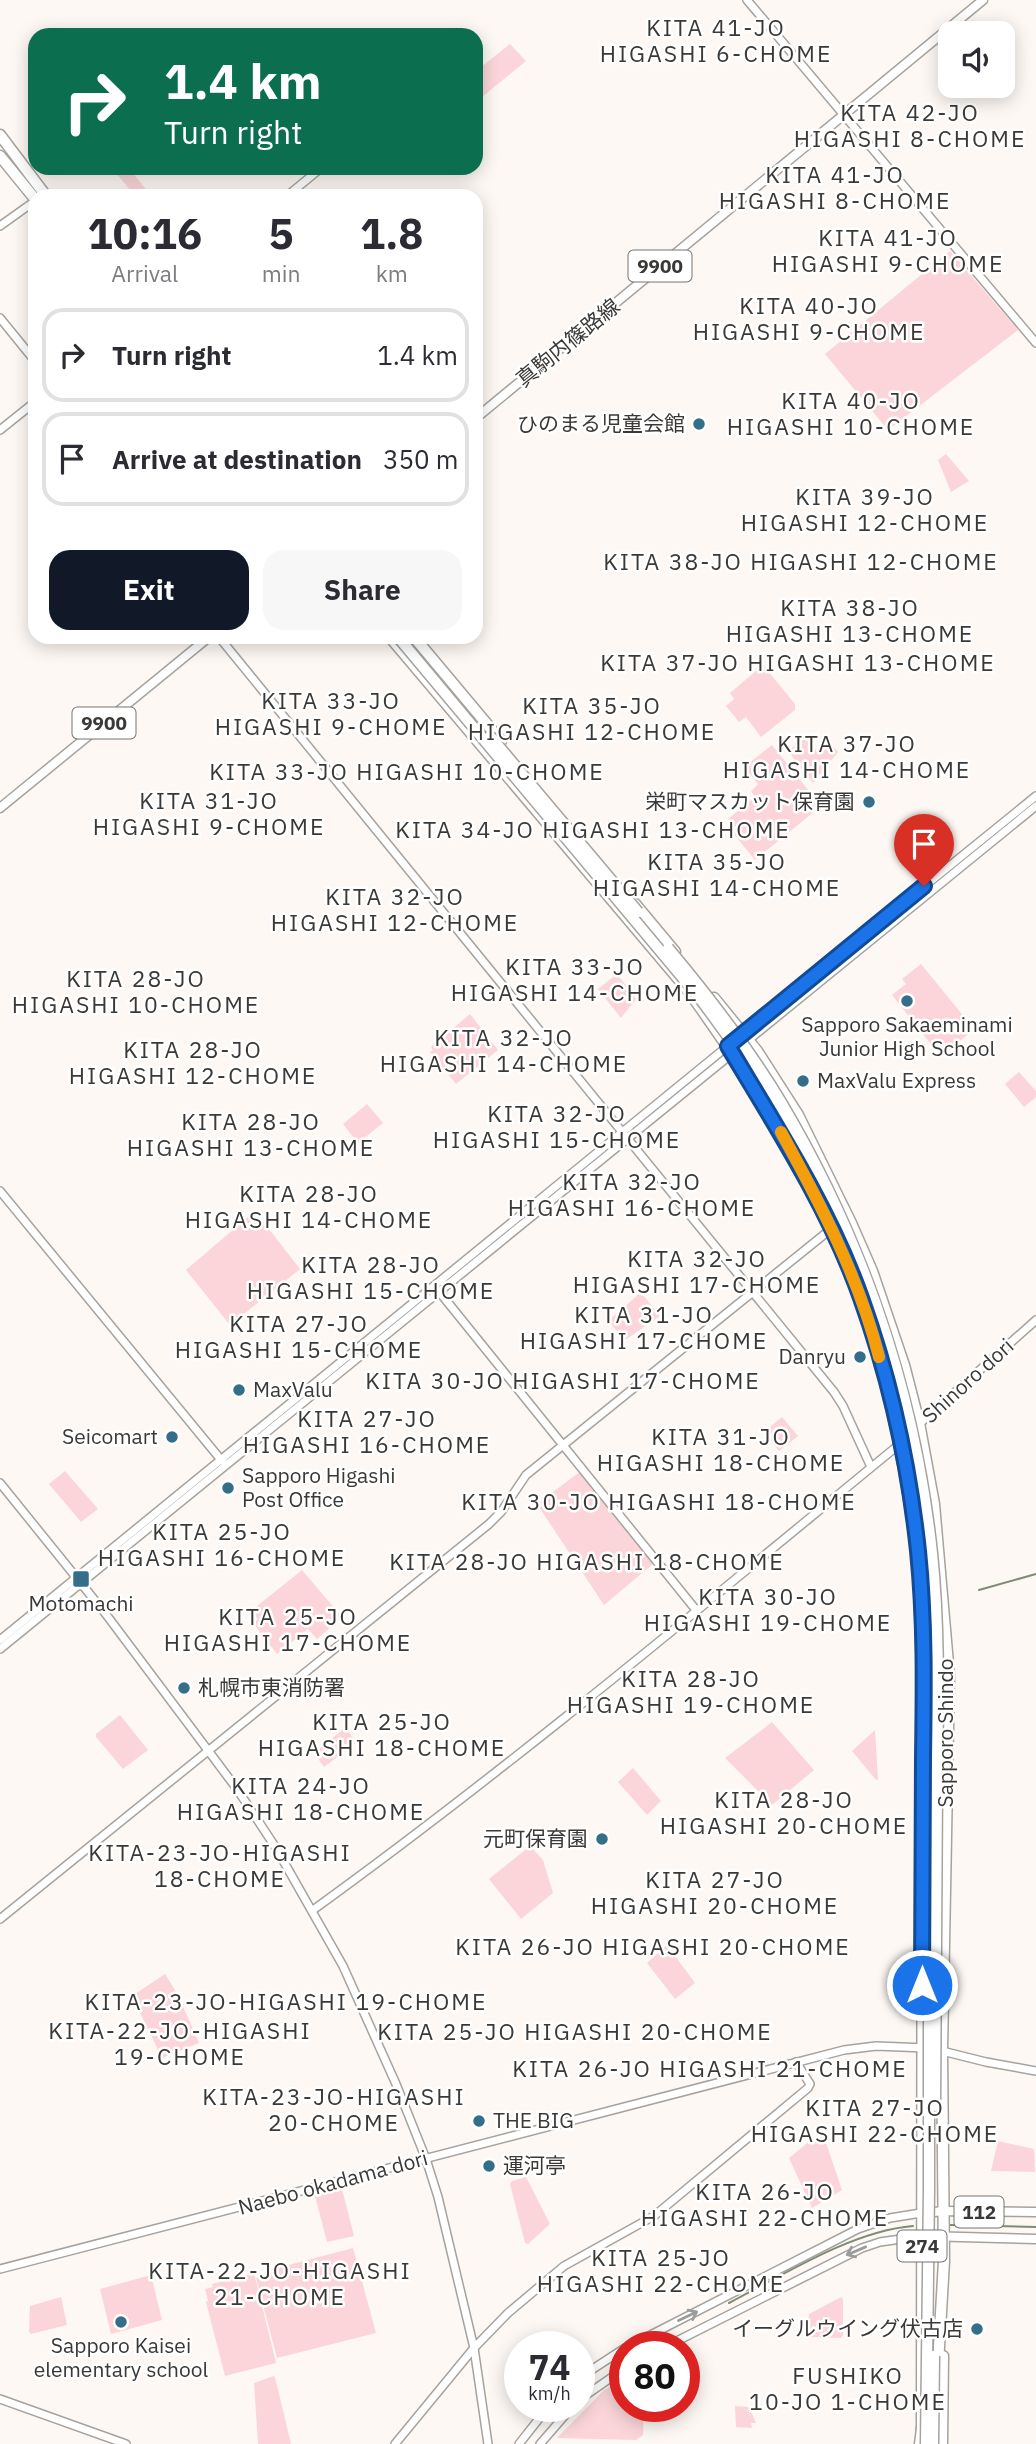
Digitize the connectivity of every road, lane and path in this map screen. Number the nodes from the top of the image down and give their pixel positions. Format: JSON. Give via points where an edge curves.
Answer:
{"nodes":[{"id":1,"x":747,"y":0,"type":"edge"},
{"id":2,"x":983,"y":0,"type":"edge"},
{"id":3,"x":844,"y":116,"type":"junction"},
{"id":4,"x":0,"y":135,"type":"edge"},
{"id":5,"x":0,"y":146,"type":"edge"},
{"id":6,"x":0,"y":156,"type":"edge"},
{"id":7,"x":0,"y":165,"type":"edge"},
{"id":8,"x":312,"y":175,"type":"edge"},
{"id":9,"x":28,"y":189,"type":"edge"},
{"id":10,"x":31,"y":189,"type":"edge"},
{"id":11,"x":32,"y":189,"type":"edge"},
{"id":12,"x":34,"y":189,"type":"edge"},
{"id":13,"x":296,"y":189,"type":"edge"},
{"id":14,"x":28,"y":207,"type":"edge"},
{"id":15,"x":0,"y":226,"type":"edge"},
{"id":16,"x":2,"y":323,"type":"edge"},
{"id":17,"x":1036,"y":343,"type":"edge"},
{"id":18,"x":28,"y":352,"type":"edge"},
{"id":19,"x":28,"y":408,"type":"edge"},
{"id":20,"x":483,"y":412,"type":"edge"},
{"id":21,"x":0,"y":430,"type":"edge"},
{"id":22,"x":200,"y":644,"type":"edge"},
{"id":23,"x":225,"y":644,"type":"edge"},
{"id":24,"x":396,"y":644,"type":"edge"},
{"id":25,"x":404,"y":644,"type":"edge"},
{"id":26,"x":412,"y":644,"type":"edge"},
{"id":27,"x":420,"y":644,"type":"edge"},
{"id":28,"x":1036,"y":796,"type":"edge"},
{"id":29,"x":1036,"y":806,"type":"edge"},
{"id":30,"x":0,"y":808,"type":"edge"},
{"id":31,"x":746,"y":1036,"type":"junction"},
{"id":32,"x":730,"y":1050,"type":"junction"},
{"id":33,"x":625,"y":1135,"type":"junction"},
{"id":34,"x":0,"y":1191,"type":"edge"},
{"id":35,"x":831,"y":1230,"type":"junction"},
{"id":36,"x":436,"y":1289,"type":"junction"},
{"id":37,"x":752,"y":1292,"type":"junction"},
{"id":38,"x":1036,"y":1320,"type":"edge"},
{"id":39,"x":919,"y":1423,"type":"junction"},
{"id":40,"x":901,"y":1443,"type":"junction"},
{"id":41,"x":564,"y":1447,"type":"junction"},
{"id":42,"x":224,"y":1462,"type":"junction"},
{"id":43,"x":871,"y":1467,"type":"junction"},
{"id":44,"x":0,"y":1483,"type":"edge"},
{"id":45,"x":79,"y":1580,"type":"junction"},
{"id":46,"x":696,"y":1611,"type":"junction"},
{"id":47,"x":0,"y":1640,"type":"edge"},
{"id":48,"x":0,"y":1649,"type":"edge"},
{"id":49,"x":209,"y":1751,"type":"junction"},
{"id":50,"x":313,"y":1910,"type":"junction"},
{"id":51,"x":0,"y":1919,"type":"edge"},
{"id":52,"x":921,"y":2047,"type":"junction"},
{"id":53,"x":942,"y":2050,"type":"junction"},
{"id":54,"x":796,"y":2062,"type":"junction"},
{"id":55,"x":1036,"y":2071,"type":"edge"},
{"id":56,"x":426,"y":2159,"type":"junction"},
{"id":57,"x":944,"y":2211,"type":"junction"},
{"id":58,"x":1036,"y":2212,"type":"edge"},
{"id":59,"x":921,"y":2213,"type":"junction"},
{"id":60,"x":922,"y":2236,"type":"junction"},
{"id":61,"x":944,"y":2237,"type":"junction"},
{"id":62,"x":1036,"y":2239,"type":"edge"},
{"id":63,"x":944,"y":2261,"type":"junction"},
{"id":64,"x":0,"y":2269,"type":"edge"},
{"id":65,"x":657,"y":2331,"type":"edge"},
{"id":66,"x":697,"y":2331,"type":"edge"},
{"id":67,"x":474,"y":2348,"type":"junction"},
{"id":68,"x":0,"y":2399,"type":"edge"},
{"id":69,"x":536,"y":2422,"type":"edge"},
{"id":70,"x":559,"y":2422,"type":"edge"},
{"id":71,"x":126,"y":2444,"type":"edge"},
{"id":72,"x":395,"y":2444,"type":"edge"},
{"id":73,"x":488,"y":2444,"type":"edge"},
{"id":74,"x":519,"y":2444,"type":"edge"},
{"id":75,"x":540,"y":2444,"type":"edge"},
{"id":76,"x":923,"y":2444,"type":"edge"},
{"id":77,"x":934,"y":2444,"type":"edge"},
{"id":78,"x":942,"y":2444,"type":"edge"}],
"edges":[{"from":1,"to":3,"type":"street"},
{"from":2,"to":3,"type":"main road","name":"真駒内篠路線","number":"9900"},
{"from":3,"to":17,"type":"street"},
{"from":3,"to":20,"type":"main road","name":"真駒内篠路線","number":"9900"},
{"from":4,"to":12,"type":"highway"},
{"from":5,"to":11,"type":"highway"},
{"from":6,"to":10,"type":"highway"},
{"from":7,"to":9,"type":"highway"},
{"from":8,"to":13,"type":"street"},
{"from":14,"to":15,"type":"street"},
{"from":16,"to":18,"type":"street"},
{"from":19,"to":21,"type":"street"},
{"from":22,"to":30,"type":"main road","number":"9900"},
{"from":23,"to":33,"type":"street"},
{"from":24,"to":32,"type":"highway","name":"Sapporo Shindo","number":"274","via":[[687,989]]},
{"from":25,"to":76,"type":"highway","bridge":true,"via":[[691,986],[744,1057],[835,1218],[883,1347],[912,1464],[929,1613],[929,2189]]},
{"from":26,"to":77,"type":"highway","bridge":true,"via":[[704,991],[750,1054],[841,1215],[890,1344],[919,1462],[937,1612]]},
{"from":27,"to":31,"type":"highway","name":"Sapporo Shindo","number":"274"},
{"from":28,"to":31,"type":"street"},
{"from":29,"to":31,"type":"street"},
{"from":31,"to":32,"type":"street"},
{"from":31,"to":39,"type":"highway","name":"Sapporo Shindo","number":"274","via":[[798,1115],[844,1204],[872,1271]]},
{"from":32,"to":33,"type":"street"},
{"from":32,"to":35,"type":"highway","name":"Sapporo Shindo","number":"274","via":[[781,1132]]},
{"from":33,"to":36,"type":"street"},
{"from":33,"to":37,"type":"street"},
{"from":34,"to":42,"type":"street"},
{"from":35,"to":37,"type":"street"},
{"from":35,"to":40,"type":"highway","name":"Sapporo Shindo","number":"274","via":[[861,1296]]},
{"from":36,"to":41,"type":"street"},
{"from":36,"to":42,"type":"street"},
{"from":37,"to":41,"type":"street"},
{"from":37,"to":43,"type":"street","via":[[834,1392]]},
{"from":38,"to":39,"type":"street","name":"Shinoro dori"},
{"from":39,"to":40,"type":"street","name":"Shinoro dori"},
{"from":39,"to":53,"type":"highway","name":"Sapporo Shindo","number":"274","via":[[935,1512],[949,1675]]},
{"from":40,"to":43,"type":"street","name":"Shinoro dori"},
{"from":40,"to":52,"type":"highway","name":"Sapporo Shindo","number":"274","via":[[917,1541],[923,1618]]},
{"from":41,"to":46,"type":"street"},
{"from":41,"to":49,"type":"street","via":[[526,1475],[489,1524]]},
{"from":42,"to":45,"type":"street"},
{"from":43,"to":46,"type":"street","name":"Shinoro dori"},
{"from":44,"to":45,"type":"street"},
{"from":45,"to":47,"type":"street"},
{"from":45,"to":48,"type":"street"},
{"from":45,"to":49,"type":"street"},
{"from":46,"to":50,"type":"street","name":"Shinoro dori","via":[[460,1801]]},
{"from":49,"to":50,"type":"street","via":[[269,1836]]},
{"from":49,"to":51,"type":"street"},
{"from":50,"to":56,"type":"street","via":[[368,2020]]},
{"from":52,"to":53,"type":"street","name":"Naebo okadama dori"},
{"from":52,"to":54,"type":"street","name":"Naebo okadama dori","via":[[876,2046]]},
{"from":52,"to":59,"type":"highway","name":"Sapporo Shindo","number":"274"},
{"from":53,"to":55,"type":"street","name":"Naebo okadama dori"},
{"from":53,"to":57,"type":"highway","name":"Sapporo Shindo","number":"274"},
{"from":54,"to":56,"type":"street","name":"Naebo okadama dori"},
{"from":54,"to":67,"type":"street","via":[[808,2088],[654,2216],[564,2266]]},
{"from":56,"to":64,"type":"street","name":"Naebo okadama dori"},
{"from":56,"to":67,"type":"street"},
{"from":57,"to":58,"type":"main road","number":"112"},
{"from":57,"to":59,"type":"main road","number":"112"},
{"from":57,"to":61,"type":"highway","name":"Sapporo Shindo","number":"274"},
{"from":59,"to":60,"type":"highway","name":"Sapporo Shindo","number":"274"},
{"from":65,"to":59,"type":"street","one_way":true,"via":[[858,2229]]},
{"from":60,"to":61,"type":"main road","number":"112"},
{"from":60,"to":66,"type":"street","one_way":true,"via":[[862,2248]]},
{"from":60,"to":76,"type":"highway","name":"Sapporo Shindo","number":"274"},
{"from":61,"to":62,"type":"main road","number":"112"},
{"from":61,"to":63,"type":"highway","name":"Sapporo Shindo","number":"274"},
{"from":63,"to":77,"type":"highway","name":"Sapporo Shindo","number":"274"},
{"from":63,"to":78,"type":"highway"},
{"from":67,"to":72,"type":"street"},
{"from":67,"to":73,"type":"street"},
{"from":68,"to":71,"type":"street"},
{"from":69,"to":74,"type":"street"},
{"from":70,"to":75,"type":"street"}]}
